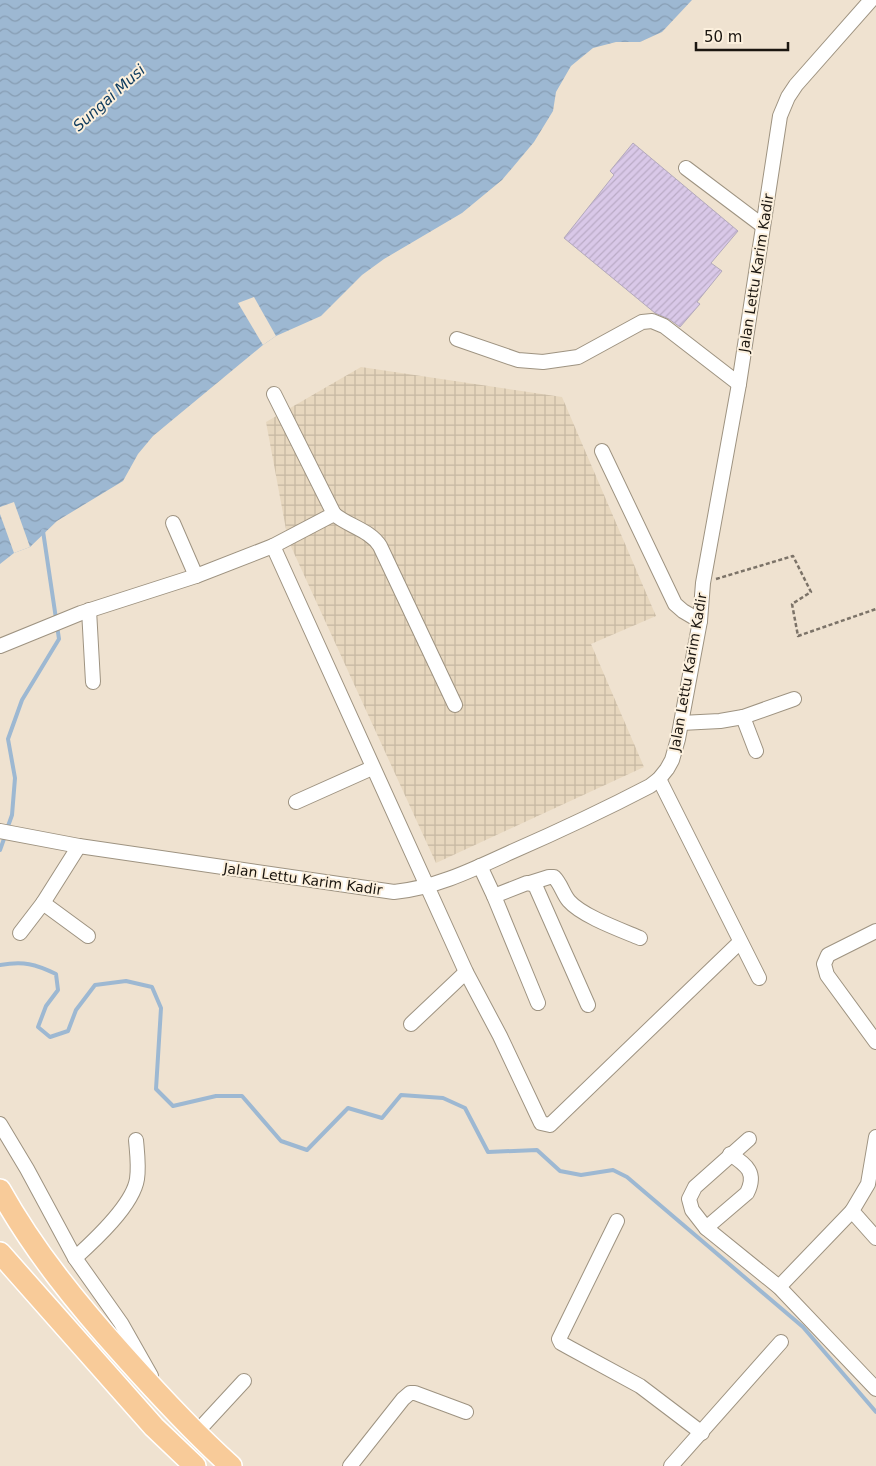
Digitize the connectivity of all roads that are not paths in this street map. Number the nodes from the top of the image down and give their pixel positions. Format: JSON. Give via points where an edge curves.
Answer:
{"nodes":[{"id":1,"x":871,"y":0,"type":"edge"},
{"id":2,"x":686,"y":168,"type":"dead end"},
{"id":3,"x":763,"y":226,"type":"junction"},
{"id":4,"x":457,"y":339,"type":"dead end"},
{"id":5,"x":739,"y":384,"type":"junction"},
{"id":6,"x":274,"y":394,"type":"dead end"},
{"id":7,"x":602,"y":451,"type":"dead end"},
{"id":8,"x":334,"y":514,"type":"junction"},
{"id":9,"x":173,"y":523,"type":"dead end"},
{"id":10,"x":273,"y":546,"type":"junction"},
{"id":11,"x":196,"y":576,"type":"junction"},
{"id":12,"x":90,"y":610,"type":"junction"},
{"id":13,"x":700,"y":621,"type":"junction"},
{"id":14,"x":0,"y":646,"type":"edge"},
{"id":15,"x":93,"y":682,"type":"dead end"},
{"id":16,"x":794,"y":699,"type":"dead end"},
{"id":17,"x":455,"y":705,"type":"dead end"},
{"id":18,"x":743,"y":717,"type":"junction"},
{"id":19,"x":681,"y":723,"type":"junction"},
{"id":20,"x":756,"y":751,"type":"dead end"},
{"id":21,"x":372,"y":768,"type":"junction"},
{"id":22,"x":659,"y":779,"type":"junction"},
{"id":23,"x":296,"y":802,"type":"dead end"},
{"id":24,"x":0,"y":831,"type":"edge"},
{"id":25,"x":80,"y":846,"type":"junction"},
{"id":26,"x":480,"y":866,"type":"junction"},
{"id":27,"x":530,"y":883,"type":"junction"},
{"id":28,"x":427,"y":886,"type":"junction"},
{"id":29,"x":494,"y":896,"type":"junction"},
{"id":30,"x":43,"y":903,"type":"junction"},
{"id":31,"x":20,"y":933,"type":"dead end"},
{"id":32,"x":874,"y":935,"type":"edge"},
{"id":33,"x":88,"y":936,"type":"dead end"},
{"id":34,"x":640,"y":938,"type":"dead end"},
{"id":35,"x":740,"y":942,"type":"junction"},
{"id":36,"x":466,"y":972,"type":"junction"},
{"id":37,"x":759,"y":978,"type":"dead end"},
{"id":38,"x":538,"y":1003,"type":"dead end"},
{"id":39,"x":588,"y":1005,"type":"dead end"},
{"id":40,"x":411,"y":1024,"type":"dead end"},
{"id":41,"x":876,"y":1042,"type":"edge"},
{"id":42,"x":0,"y":1124,"type":"edge"},
{"id":43,"x":876,"y":1136,"type":"edge"},
{"id":44,"x":749,"y":1139,"type":"dead end"},
{"id":45,"x":136,"y":1140,"type":"dead end"},
{"id":46,"x":730,"y":1154,"type":"junction"},
{"id":47,"x":872,"y":1186,"type":"edge"},
{"id":48,"x":0,"y":1190,"type":"edge"},
{"id":49,"x":852,"y":1211,"type":"junction"},
{"id":50,"x":617,"y":1221,"type":"dead end"},
{"id":51,"x":706,"y":1228,"type":"junction"},
{"id":52,"x":876,"y":1238,"type":"edge"},
{"id":53,"x":0,"y":1254,"type":"edge"},
{"id":54,"x":76,"y":1258,"type":"junction"},
{"id":55,"x":779,"y":1287,"type":"junction"},
{"id":56,"x":781,"y":1342,"type":"dead end"},
{"id":57,"x":244,"y":1381,"type":"dead end"},
{"id":58,"x":876,"y":1389,"type":"edge"},
{"id":59,"x":168,"y":1407,"type":"junction"},
{"id":60,"x":466,"y":1412,"type":"dead end"},
{"id":61,"x":702,"y":1433,"type":"junction"},
{"id":62,"x":195,"y":1434,"type":"junction"},
{"id":63,"x":195,"y":1466,"type":"edge"},
{"id":64,"x":231,"y":1466,"type":"edge"},
{"id":65,"x":350,"y":1466,"type":"edge"},
{"id":66,"x":671,"y":1466,"type":"edge"}],
"edges":[{"from":1,"to":3,"type":"street","name":"Jalan Lettu Karim Kadir","via":[[796,85],[784,106]]},
{"from":2,"to":3,"type":"street"},
{"from":3,"to":5,"type":"street","name":"Jalan Lettu Karim Kadir"},
{"from":4,"to":5,"type":"street","via":[[518,360],[543,362],[578,357],[637,324],[652,321],[664,326]]},
{"from":5,"to":13,"type":"street","name":"Jalan Lettu Karim Kadir","via":[[703,582]]},
{"from":6,"to":8,"type":"street"},
{"from":7,"to":13,"type":"street","via":[[674,604]]},
{"from":8,"to":10,"type":"street"},
{"from":8,"to":17,"type":"street","via":[[374,538],[380,546]]},
{"from":9,"to":11,"type":"street"},
{"from":10,"to":11,"type":"street"},
{"from":10,"to":21,"type":"street"},
{"from":11,"to":12,"type":"street"},
{"from":12,"to":14,"type":"street"},
{"from":12,"to":15,"type":"street"},
{"from":13,"to":19,"type":"street","name":"Jalan Lettu Karim Kadir"},
{"from":16,"to":18,"type":"street"},
{"from":18,"to":19,"type":"street"},
{"from":18,"to":20,"type":"street"},
{"from":19,"to":22,"type":"street","name":"Jalan Lettu Karim Kadir","via":[[672,760]]},
{"from":21,"to":23,"type":"street"},
{"from":21,"to":28,"type":"street"},
{"from":22,"to":26,"type":"street","name":"Jalan Lettu Karim Kadir","via":[[584,820]]},
{"from":22,"to":35,"type":"street"},
{"from":24,"to":25,"type":"street","name":"Jalan Lettu Karim Kadir"},
{"from":25,"to":28,"type":"street","name":"Jalan Lettu Karim Kadir","via":[[379,891],[394,892]]},
{"from":25,"to":30,"type":"street"},
{"from":26,"to":28,"type":"street","name":"Jalan Lettu Karim Kadir"},
{"from":26,"to":29,"type":"street"},
{"from":27,"to":29,"type":"street"},
{"from":27,"to":34,"type":"street","via":[[556,878],[573,905]]},
{"from":27,"to":39,"type":"street","via":[[536,887]]},
{"from":28,"to":36,"type":"street"},
{"from":29,"to":38,"type":"street"},
{"from":30,"to":31,"type":"street"},
{"from":30,"to":33,"type":"street"},
{"from":32,"to":41,"type":"street","via":[[828,955],[824,964],[826,975]]},
{"from":35,"to":36,"type":"street","via":[[550,1125],[541,1123]]},
{"from":35,"to":37,"type":"street"},
{"from":36,"to":40,"type":"street"},
{"from":42,"to":54,"type":"street"},
{"from":43,"to":47,"type":"street"},
{"from":44,"to":46,"type":"street"},
{"from":45,"to":54,"type":"street","via":[[138,1170],[134,1188],[118,1212]]},
{"from":46,"to":51,"type":"street","via":[[691,1194],[689,1205]]},
{"from":46,"to":51,"type":"street","via":[[751,1173],[751,1186]]},
{"from":47,"to":49,"type":"street"},
{"from":48,"to":59,"type":"highway","via":[[56,1276]]},
{"from":49,"to":52,"type":"street"},
{"from":49,"to":55,"type":"street"},
{"from":50,"to":61,"type":"street","via":[[559,1339],[640,1386]]},
{"from":51,"to":55,"type":"street"},
{"from":53,"to":63,"type":"highway","via":[[154,1426]]},
{"from":54,"to":59,"type":"street","via":[[121,1323]]},
{"from":55,"to":58,"type":"street"},
{"from":56,"to":61,"type":"street"},
{"from":57,"to":62,"type":"street"},
{"from":59,"to":62,"type":"highway"},
{"from":60,"to":65,"type":"street","via":[[410,1393]]},
{"from":61,"to":66,"type":"street"},
{"from":62,"to":64,"type":"highway"}]}
